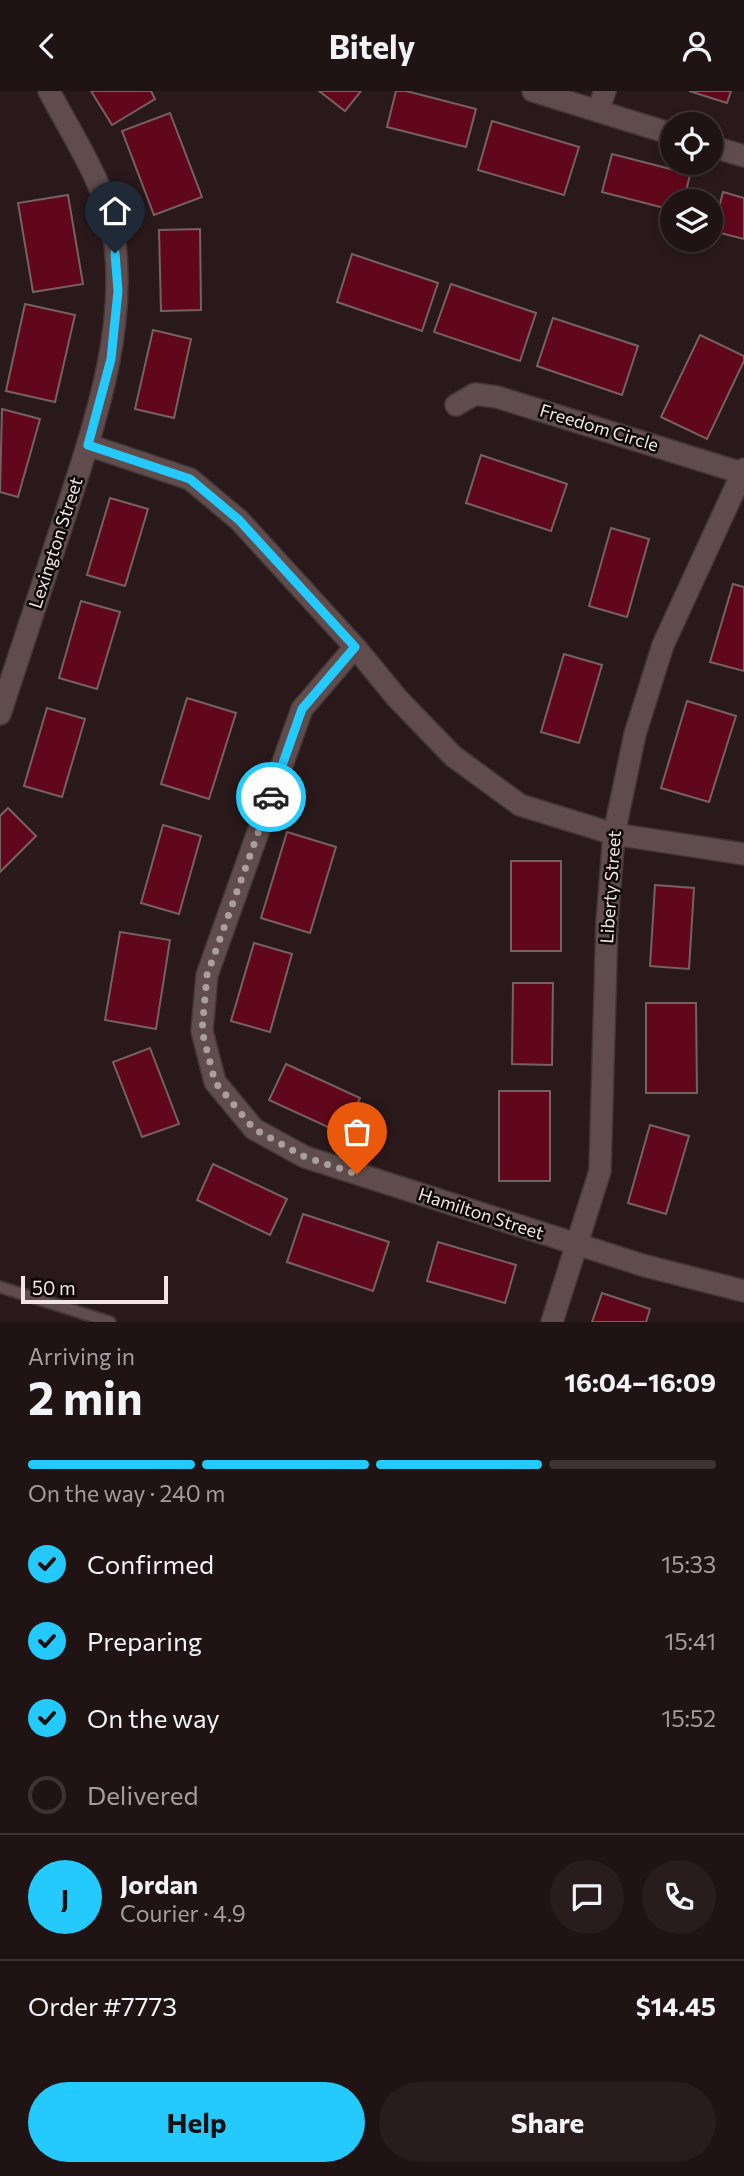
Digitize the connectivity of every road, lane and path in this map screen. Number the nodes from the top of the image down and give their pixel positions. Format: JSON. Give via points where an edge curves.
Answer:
{"nodes":[{"id":1,"x":49,"y":91,"type":"edge"},
{"id":2,"x":533,"y":91,"type":"edge"},
{"id":3,"x":602,"y":101,"type":"edge"},
{"id":4,"x":660,"y":128,"type":"edge"},
{"id":5,"x":723,"y":150,"type":"edge"},
{"id":6,"x":744,"y":156,"type":"edge"},
{"id":7,"x":456,"y":405,"type":"dead end"},
{"id":8,"x":88,"y":445,"type":"junction"},
{"id":9,"x":743,"y":471,"type":"edge"},
{"id":10,"x":355,"y":647,"type":"junction"},
{"id":11,"x":0,"y":714,"type":"edge"},
{"id":12,"x":614,"y":834,"type":"junction"},
{"id":13,"x":744,"y":854,"type":"edge"},
{"id":14,"x":576,"y":1244,"type":"junction"},
{"id":15,"x":0,"y":1287,"type":"edge"},
{"id":16,"x":744,"y":1291,"type":"edge"},
{"id":17,"x":110,"y":1322,"type":"edge"},
{"id":18,"x":552,"y":1322,"type":"edge"}],
"edges":[{"from":1,"to":8,"type":"street","name":"Lexington Street","via":[[99,186],[114,234],[118,291],[111,359]]},
{"from":2,"to":3,"type":"street"},
{"from":3,"to":4,"type":"street"},
{"from":5,"to":6,"type":"street"},
{"from":7,"to":9,"type":"street","name":"Freedom Circle","via":[[475,394],[497,397]]},
{"from":8,"to":10,"type":"street","via":[[190,479],[239,520]]},
{"from":8,"to":11,"type":"street","name":"Lexington Street"},
{"from":9,"to":12,"type":"street","name":"Liberty Street","via":[[663,645],[635,734]]},
{"from":10,"to":12,"type":"street","via":[[453,756],[520,805]]},
{"from":10,"to":14,"type":"street","name":"Hamilton Street","via":[[302,709],[207,975],[202,1031],[215,1082],[254,1129],[305,1157]]},
{"from":12,"to":13,"type":"street"},
{"from":12,"to":14,"type":"street","name":"Liberty Street","via":[[600,1171]]},
{"from":14,"to":16,"type":"street","name":"Hamilton Street"},
{"from":14,"to":18,"type":"street","name":"Liberty Street"},
{"from":15,"to":17,"type":"lane"}]}
